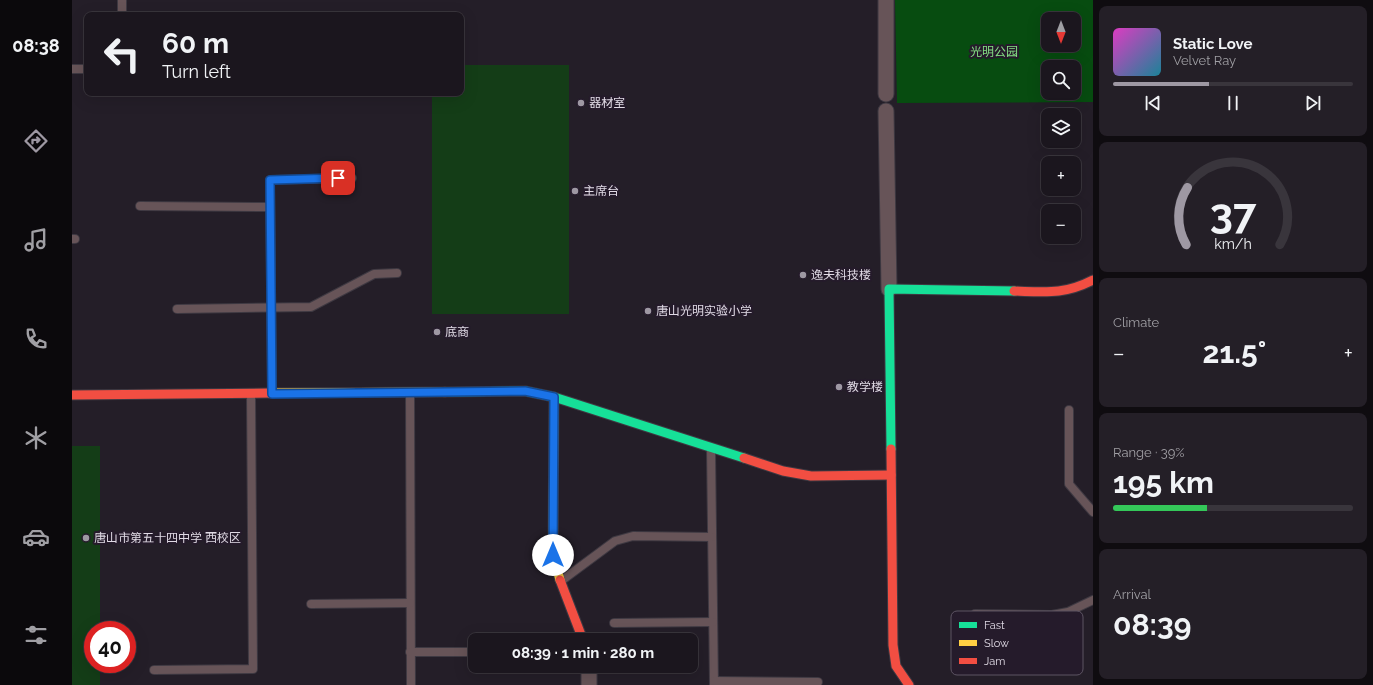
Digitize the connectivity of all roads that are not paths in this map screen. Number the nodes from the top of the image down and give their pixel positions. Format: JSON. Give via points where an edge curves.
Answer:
{"nodes":[{"id":1,"x":122,"y":0,"type":"edge"},
{"id":2,"x":886,"y":0,"type":"edge"},
{"id":3,"x":122,"y":12,"type":"edge"},
{"id":4,"x":72,"y":69,"type":"edge"},
{"id":5,"x":84,"y":69,"type":"edge"},
{"id":6,"x":886,"y":94,"type":"dead end"},
{"id":7,"x":886,"y":111,"type":"dead end"},
{"id":8,"x":352,"y":178,"type":"dead end"},
{"id":9,"x":140,"y":206,"type":"dead end"},
{"id":10,"x":270,"y":207,"type":"junction"},
{"id":11,"x":397,"y":273,"type":"dead end"},
{"id":12,"x":1093,"y":280,"type":"edge"},
{"id":13,"x":889,"y":289,"type":"junction"},
{"id":14,"x":177,"y":309,"type":"dead end"},
{"id":15,"x":270,"y":309,"type":"junction"},
{"id":16,"x":410,"y":392,"type":"junction"},
{"id":17,"x":251,"y":394,"type":"junction"},
{"id":18,"x":272,"y":394,"type":"junction"},
{"id":19,"x":72,"y":395,"type":"edge"},
{"id":20,"x":554,"y":397,"type":"junction"},
{"id":21,"x":1069,"y":410,"type":"dead end"},
{"id":22,"x":711,"y":447,"type":"junction"},
{"id":23,"x":891,"y":475,"type":"junction"},
{"id":24,"x":1093,"y":512,"type":"edge"},
{"id":25,"x":712,"y":537,"type":"junction"},
{"id":26,"x":560,"y":581,"type":"junction"},
{"id":27,"x":1093,"y":600,"type":"edge"},
{"id":28,"x":410,"y":603,"type":"junction"},
{"id":29,"x":311,"y":604,"type":"dead end"},
{"id":30,"x":1070,"y":611,"type":"edge"},
{"id":31,"x":713,"y":622,"type":"junction"},
{"id":32,"x":614,"y":623,"type":"dead end"},
{"id":33,"x":580,"y":633,"type":"edge"},
{"id":34,"x":410,"y":652,"type":"junction"},
{"id":35,"x":468,"y":652,"type":"edge"},
{"id":36,"x":154,"y":670,"type":"dead end"},
{"id":37,"x":589,"y":673,"type":"edge"},
{"id":38,"x":818,"y":682,"type":"dead end"},
{"id":39,"x":714,"y":683,"type":"edge"},
{"id":40,"x":411,"y":685,"type":"edge"},
{"id":41,"x":589,"y":685,"type":"edge"},
{"id":42,"x":909,"y":685,"type":"edge"}],
"edges":[{"from":1,"to":3,"type":"lane"},
{"from":2,"to":6,"type":"street"},
{"from":4,"to":5,"type":"lane"},
{"from":7,"to":13,"type":"street"},
{"from":8,"to":10,"type":"lane","via":[[270,180]]},
{"from":9,"to":10,"type":"lane"},
{"from":10,"to":15,"type":"lane"},
{"from":11,"to":15,"type":"lane","via":[[374,274],[311,307]]},
{"from":12,"to":13,"type":"street","via":[[1063,292]]},
{"from":13,"to":23,"type":"street"},
{"from":14,"to":15,"type":"lane"},
{"from":15,"to":18,"type":"lane"},
{"from":16,"to":18,"type":"street"},
{"from":16,"to":20,"type":"street","via":[[525,391]]},
{"from":16,"to":28,"type":"lane"},
{"from":17,"to":18,"type":"street"},
{"from":17,"to":19,"type":"street"},
{"from":17,"to":36,"type":"lane","via":[[252,670]]},
{"from":20,"to":22,"type":"street"},
{"from":20,"to":26,"type":"street","via":[[553,555]]},
{"from":21,"to":24,"type":"lane","via":[[1069,484]]},
{"from":22,"to":23,"type":"street","via":[[784,471],[811,476]]},
{"from":22,"to":25,"type":"lane"},
{"from":23,"to":42,"type":"street","via":[[893,645],[896,666]]},
{"from":25,"to":26,"type":"lane","via":[[633,536],[615,541]]},
{"from":25,"to":31,"type":"lane"},
{"from":26,"to":33,"type":"street"},
{"from":27,"to":30,"type":"lane"},
{"from":28,"to":29,"type":"lane"},
{"from":28,"to":34,"type":"lane"},
{"from":31,"to":32,"type":"lane"},
{"from":31,"to":39,"type":"lane"},
{"from":34,"to":35,"type":"lane"},
{"from":34,"to":40,"type":"lane"},
{"from":37,"to":41,"type":"street"},
{"from":38,"to":39,"type":"lane"}]}
